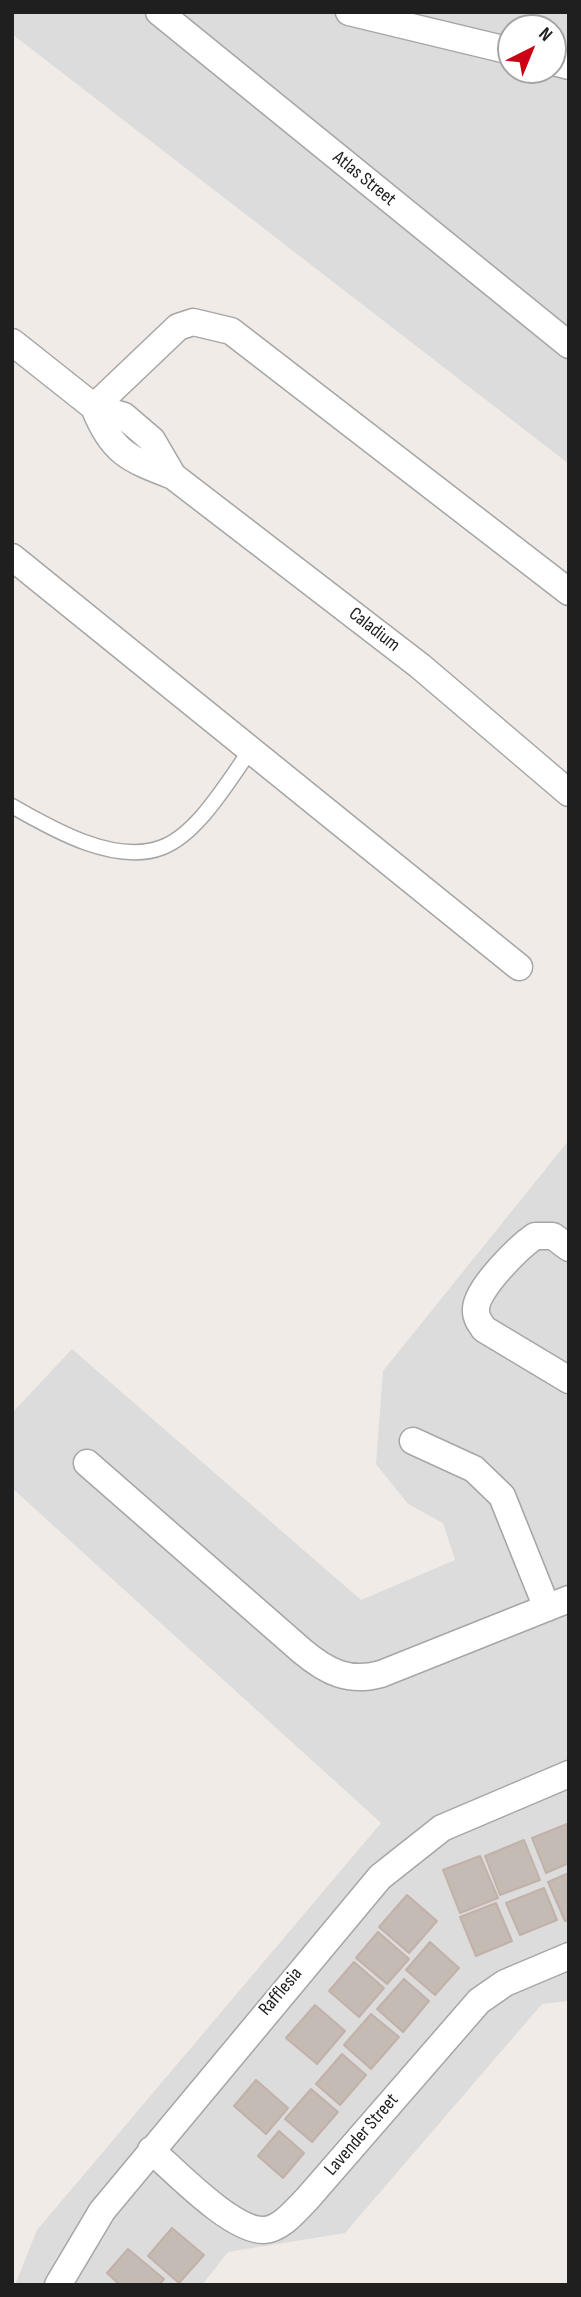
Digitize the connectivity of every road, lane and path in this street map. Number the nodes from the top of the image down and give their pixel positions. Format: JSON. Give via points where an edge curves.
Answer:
{"nodes":[{"id":1,"x":159,"y":12,"type":"edge"},
{"id":2,"x":349,"y":12,"type":"edge"},
{"id":3,"x":497,"y":48,"type":"edge"},
{"id":4,"x":12,"y":342,"type":"edge"},
{"id":5,"x":569,"y":345,"type":"edge"},
{"id":6,"x":94,"y":407,"type":"junction"},
{"id":7,"x":12,"y":557,"type":"edge"},
{"id":8,"x":569,"y":592,"type":"edge"},
{"id":9,"x":252,"y":748,"type":"junction"},
{"id":10,"x":569,"y":793,"type":"edge"},
{"id":11,"x":12,"y":806,"type":"edge"},
{"id":12,"x":519,"y":967,"type":"dead end"},
{"id":13,"x":569,"y":1248,"type":"edge"},
{"id":14,"x":569,"y":1380,"type":"edge"},
{"id":15,"x":413,"y":1440,"type":"dead end"},
{"id":16,"x":87,"y":1463,"type":"dead end"},
{"id":17,"x":558,"y":1604,"type":"edge"},
{"id":18,"x":569,"y":1774,"type":"edge"},
{"id":19,"x":569,"y":1956,"type":"edge"},
{"id":20,"x":151,"y":2150,"type":"junction"},
{"id":21,"x":58,"y":2285,"type":"edge"}],
"edges":[{"from":1,"to":5,"type":"street","name":"Atlas Street"},
{"from":2,"to":3,"type":"street"},
{"from":4,"to":6,"type":"street","name":"Caladium"},
{"from":6,"to":8,"type":"street","via":[[178,327],[193,322],[231,331]]},
{"from":6,"to":10,"type":"street","name":"Caladium","via":[[105,436],[124,453],[173,476],[421,666]]},
{"from":7,"to":9,"type":"street"},
{"from":9,"to":11,"type":"lane","via":[[209,807],[163,847],[139,852],[101,847],[58,833]]},
{"from":9,"to":12,"type":"street"},
{"from":13,"to":14,"type":"street","via":[[554,1236],[535,1236],[481,1293],[475,1308],[484,1329]]},
{"from":15,"to":17,"type":"street","via":[[474,1469],[502,1496]]},
{"from":16,"to":17,"type":"street","via":[[302,1651],[334,1673],[365,1679]]},
{"from":18,"to":20,"type":"street","name":"Rafflesia","via":[[442,1828],[380,1877]]},
{"from":19,"to":20,"type":"street","name":"Lavender Street","via":[[505,1983],[479,2001],[307,2199],[278,2225],[250,2229],[232,2219]]},
{"from":20,"to":21,"type":"street","name":"Rafflesia","via":[[96,2220]]}]}
